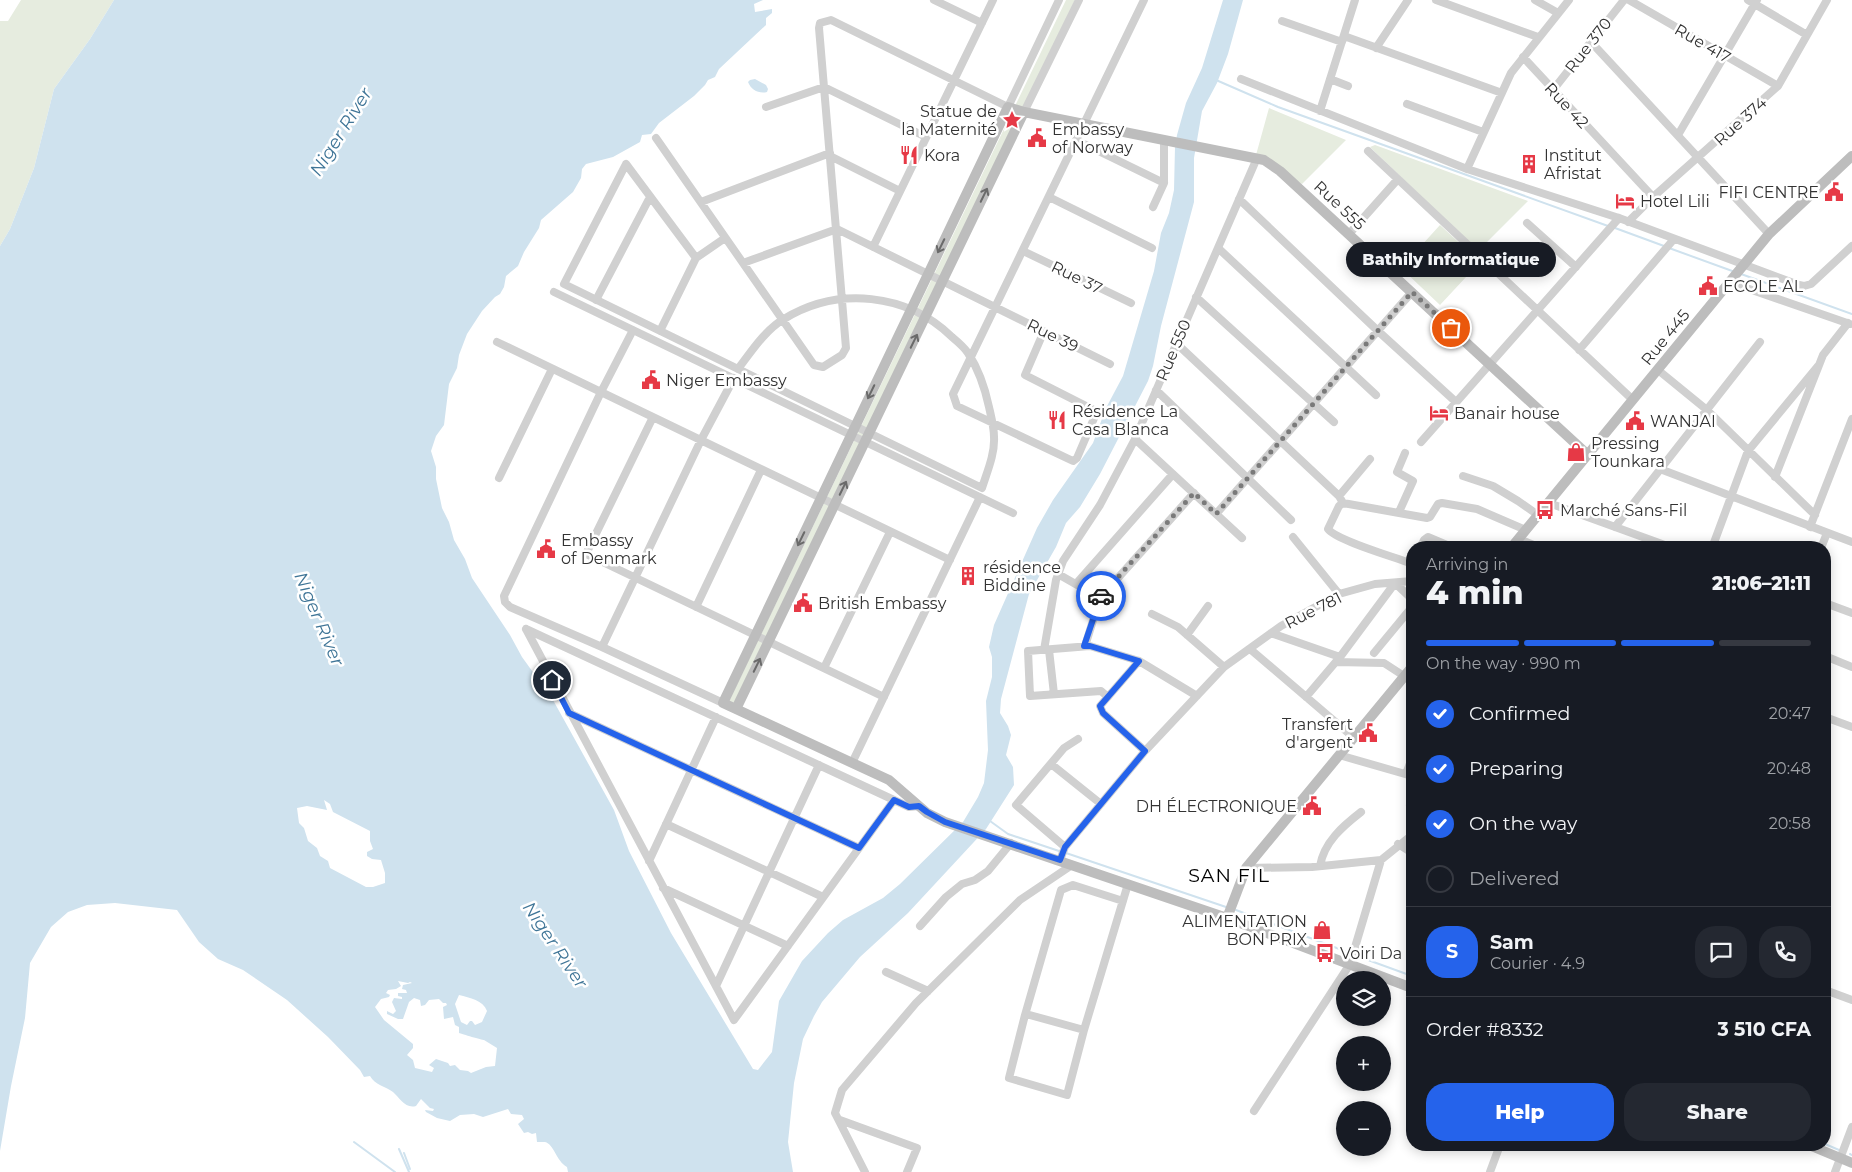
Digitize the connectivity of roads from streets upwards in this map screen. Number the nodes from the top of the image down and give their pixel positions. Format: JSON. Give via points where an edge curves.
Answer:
{"nodes":[{"id":1,"x":934,"y":0,"type":"edge"},
{"id":2,"x":993,"y":0,"type":"edge"},
{"id":3,"x":1059,"y":0,"type":"edge"},
{"id":4,"x":1078,"y":0,"type":"edge"},
{"id":5,"x":1144,"y":0,"type":"edge"},
{"id":6,"x":1355,"y":0,"type":"edge"},
{"id":7,"x":1408,"y":0,"type":"edge"},
{"id":8,"x":1436,"y":0,"type":"edge"},
{"id":9,"x":1535,"y":0,"type":"edge"},
{"id":10,"x":1569,"y":0,"type":"edge"},
{"id":11,"x":1624,"y":0,"type":"edge"},
{"id":12,"x":1628,"y":0,"type":"edge"},
{"id":13,"x":1827,"y":0,"type":"edge"},
{"id":14,"x":1753,"y":1,"type":"edge"},
{"id":15,"x":1558,"y":14,"type":"junction"},
{"id":16,"x":1282,"y":21,"type":"dead end"},
{"id":17,"x":982,"y":23,"type":"junction"},
{"id":18,"x":1807,"y":35,"type":"junction"},
{"id":19,"x":1538,"y":38,"type":"junction"},
{"id":20,"x":1343,"y":39,"type":"junction"},
{"id":21,"x":1591,"y":42,"type":"junction"},
{"id":22,"x":1376,"y":48,"type":"junction"},
{"id":23,"x":1725,"y":55,"type":"junction"},
{"id":24,"x":1522,"y":57,"type":"junction"},
{"id":25,"x":1241,"y":79,"type":"dead end"},
{"id":26,"x":1330,"y":79,"type":"junction"},
{"id":27,"x":954,"y":81,"type":"junction"},
{"id":28,"x":1348,"y":86,"type":"dead end"},
{"id":29,"x":1778,"y":86,"type":"junction"},
{"id":30,"x":824,"y":87,"type":"junction"},
{"id":31,"x":1553,"y":90,"type":"junction"},
{"id":32,"x":1502,"y":93,"type":"junction"},
{"id":33,"x":1407,"y":104,"type":"dead end"},
{"id":34,"x":766,"y":107,"type":"dead end"},
{"id":35,"x":1008,"y":107,"type":"junction"},
{"id":36,"x":1320,"y":111,"type":"junction"},
{"id":37,"x":1024,"y":112,"type":"junction"},
{"id":38,"x":1084,"y":124,"type":"junction"},
{"id":39,"x":1483,"y":132,"type":"junction"},
{"id":40,"x":1678,"y":135,"type":"junction"},
{"id":41,"x":656,"y":138,"type":"dead end"},
{"id":42,"x":926,"y":138,"type":"junction"},
{"id":43,"x":1076,"y":140,"type":"junction"},
{"id":44,"x":1169,"y":141,"type":"junction"},
{"id":45,"x":1368,"y":151,"type":"dead end"},
{"id":46,"x":830,"y":154,"type":"junction"},
{"id":47,"x":1852,"y":156,"type":"edge"},
{"id":48,"x":1698,"y":157,"type":"junction"},
{"id":49,"x":1257,"y":158,"type":"junction"},
{"id":50,"x":1468,"y":168,"type":"junction"},
{"id":51,"x":1398,"y":179,"type":"junction"},
{"id":52,"x":1164,"y":184,"type":"junction"},
{"id":53,"x":900,"y":191,"type":"junction"},
{"id":54,"x":650,"y":197,"type":"junction"},
{"id":55,"x":1049,"y":197,"type":"junction"},
{"id":56,"x":1653,"y":198,"type":"junction"},
{"id":57,"x":1239,"y":199,"type":"junction"},
{"id":58,"x":701,"y":202,"type":"junction"},
{"id":59,"x":1153,"y":207,"type":"dead end"},
{"id":60,"x":1619,"y":218,"type":"junction"},
{"id":61,"x":1628,"y":222,"type":"junction"},
{"id":62,"x":1527,"y":223,"type":"dead end"},
{"id":63,"x":837,"y":229,"type":"junction"},
{"id":64,"x":1349,"y":234,"type":"junction"},
{"id":65,"x":1769,"y":234,"type":"junction"},
{"id":66,"x":725,"y":238,"type":"junction"},
{"id":67,"x":1674,"y":239,"type":"junction"},
{"id":68,"x":1852,"y":246,"type":"edge"},
{"id":69,"x":873,"y":247,"type":"junction"},
{"id":70,"x":1152,"y":248,"type":"dead end"},
{"id":71,"x":1218,"y":248,"type":"junction"},
{"id":72,"x":1023,"y":250,"type":"junction"},
{"id":73,"x":696,"y":258,"type":"junction"},
{"id":74,"x":743,"y":263,"type":"junction"},
{"id":75,"x":1576,"y":267,"type":"junction"},
{"id":76,"x":1741,"y":267,"type":"junction"},
{"id":77,"x":928,"y":274,"type":"junction"},
{"id":78,"x":1730,"y":280,"type":"junction"},
{"id":79,"x":943,"y":281,"type":"junction"},
{"id":80,"x":554,"y":292,"type":"dead end"},
{"id":81,"x":1412,"y":292,"type":"junction"},
{"id":82,"x":1196,"y":297,"type":"junction"},
{"id":83,"x":596,"y":300,"type":"junction"},
{"id":84,"x":842,"y":300,"type":"junction"},
{"id":85,"x":1132,"y":303,"type":"dead end"},
{"id":86,"x":996,"y":307,"type":"junction"},
{"id":87,"x":912,"y":308,"type":"junction"},
{"id":88,"x":1537,"y":311,"type":"junction"},
{"id":89,"x":926,"y":316,"type":"junction"},
{"id":90,"x":782,"y":319,"type":"junction"},
{"id":91,"x":1850,"y":324,"type":"edge"},
{"id":92,"x":633,"y":330,"type":"junction"},
{"id":93,"x":660,"y":331,"type":"junction"},
{"id":94,"x":1044,"y":331,"type":"junction"},
{"id":95,"x":1378,"y":331,"type":"junction"},
{"id":96,"x":497,"y":342,"type":"dead end"},
{"id":97,"x":1760,"y":342,"type":"dead end"},
{"id":98,"x":1176,"y":343,"type":"junction"},
{"id":99,"x":1579,"y":350,"type":"junction"},
{"id":100,"x":971,"y":358,"type":"junction"},
{"id":101,"x":1110,"y":364,"type":"dead end"},
{"id":102,"x":1490,"y":364,"type":"junction"},
{"id":103,"x":1818,"y":366,"type":"junction"},
{"id":104,"x":1346,"y":367,"type":"junction"},
{"id":105,"x":552,"y":369,"type":"junction"},
{"id":106,"x":738,"y":369,"type":"junction"},
{"id":107,"x":1658,"y":370,"type":"junction"},
{"id":108,"x":734,"y":378,"type":"junction"},
{"id":109,"x":1156,"y":390,"type":"junction"},
{"id":110,"x":601,"y":392,"type":"junction"},
{"id":111,"x":1376,"y":395,"type":"dead end"},
{"id":112,"x":1633,"y":400,"type":"junction"},
{"id":113,"x":1456,"y":402,"type":"junction"},
{"id":114,"x":1314,"y":403,"type":"junction"},
{"id":115,"x":1706,"y":410,"type":"junction"},
{"id":116,"x":653,"y":417,"type":"junction"},
{"id":117,"x":1852,"y":419,"type":"edge"},
{"id":118,"x":1334,"y":422,"type":"dead end"},
{"id":119,"x":992,"y":423,"type":"junction"},
{"id":120,"x":853,"y":431,"type":"junction"},
{"id":121,"x":867,"y":437,"type":"junction"},
{"id":122,"x":1135,"y":439,"type":"junction"},
{"id":123,"x":701,"y":440,"type":"junction"},
{"id":124,"x":1280,"y":441,"type":"junction"},
{"id":125,"x":1421,"y":442,"type":"dead end"},
{"id":126,"x":1748,"y":451,"type":"junction"},
{"id":127,"x":1405,"y":453,"type":"dead end"},
{"id":128,"x":1588,"y":455,"type":"junction"},
{"id":129,"x":1370,"y":459,"type":"dead end"},
{"id":130,"x":761,"y":470,"type":"junction"},
{"id":131,"x":1660,"y":470,"type":"junction"},
{"id":132,"x":1173,"y":474,"type":"junction"},
{"id":133,"x":1463,"y":476,"type":"dead end"},
{"id":134,"x":1775,"y":477,"type":"junction"},
{"id":135,"x":499,"y":478,"type":"dead end"},
{"id":136,"x":1248,"y":478,"type":"junction"},
{"id":137,"x":1194,"y":493,"type":"junction"},
{"id":138,"x":1731,"y":496,"type":"junction"},
{"id":139,"x":980,"y":497,"type":"junction"},
{"id":140,"x":821,"y":498,"type":"junction"},
{"id":141,"x":1341,"y":499,"type":"junction"},
{"id":142,"x":1549,"y":503,"type":"junction"},
{"id":143,"x":834,"y":505,"type":"junction"},
{"id":144,"x":1399,"y":512,"type":"junction"},
{"id":145,"x":1014,"y":513,"type":"dead end"},
{"id":146,"x":1216,"y":514,"type":"junction"},
{"id":147,"x":1538,"y":515,"type":"junction"},
{"id":148,"x":1815,"y":516,"type":"junction"},
{"id":149,"x":1291,"y":520,"type":"dead end"},
{"id":150,"x":1810,"y":526,"type":"junction"},
{"id":151,"x":1615,"y":527,"type":"junction"},
{"id":152,"x":1526,"y":530,"type":"junction"},
{"id":153,"x":890,"y":532,"type":"junction"},
{"id":154,"x":1827,"y":533,"type":"junction"},
{"id":155,"x":1293,"y":537,"type":"dead end"},
{"id":156,"x":1242,"y":538,"type":"dead end"},
{"id":157,"x":1519,"y":539,"type":"joint"},
{"id":158,"x":1424,"y":541,"type":"edge"},
{"id":159,"x":1437,"y":541,"type":"edge"},
{"id":160,"x":1524,"y":541,"type":"edge"},
{"id":161,"x":1653,"y":541,"type":"edge"},
{"id":162,"x":1715,"y":541,"type":"edge"},
{"id":163,"x":1824,"y":541,"type":"edge"},
{"id":164,"x":1852,"y":542,"type":"edge"},
{"id":165,"x":950,"y":560,"type":"junction"},
{"id":166,"x":1406,"y":562,"type":"edge"},
{"id":167,"x":1058,"y":574,"type":"junction"},
{"id":168,"x":636,"y":578,"type":"junction"},
{"id":169,"x":1406,"y":582,"type":"edge"},
{"id":170,"x":1395,"y":583,"type":"junction"},
{"id":171,"x":1076,"y":584,"type":"junction"},
{"id":172,"x":1406,"y":593,"type":"edge"},
{"id":173,"x":1339,"y":594,"type":"junction"},
{"id":174,"x":1100,"y":598,"type":"junction"},
{"id":175,"x":1831,"y":605,"type":"edge"},
{"id":176,"x":1208,"y":606,"type":"dead end"},
{"id":177,"x":696,"y":607,"type":"junction"},
{"id":178,"x":1852,"y":612,"type":"edge"},
{"id":179,"x":1152,"y":614,"type":"dead end"},
{"id":180,"x":1406,"y":614,"type":"edge"},
{"id":181,"x":1271,"y":633,"type":"junction"},
{"id":182,"x":755,"y":635,"type":"junction"},
{"id":183,"x":1187,"y":635,"type":"junction"},
{"id":184,"x":768,"y":642,"type":"junction"},
{"id":185,"x":1084,"y":646,"type":"junction"},
{"id":186,"x":602,"y":647,"type":"junction"},
{"id":187,"x":1250,"y":649,"type":"junction"},
{"id":188,"x":1046,"y":650,"type":"junction"},
{"id":189,"x":1374,"y":653,"type":"dead end"},
{"id":190,"x":1831,"y":658,"type":"edge"},
{"id":191,"x":1338,"y":660,"type":"junction"},
{"id":192,"x":1139,"y":661,"type":"junction"},
{"id":193,"x":1224,"y":667,"type":"junction"},
{"id":194,"x":1852,"y":667,"type":"edge"},
{"id":195,"x":824,"y":668,"type":"junction"},
{"id":196,"x":1406,"y":677,"type":"edge"},
{"id":197,"x":1406,"y":680,"type":"edge"},
{"id":198,"x":1054,"y":694,"type":"junction"},
{"id":199,"x":1197,"y":696,"type":"junction"},
{"id":200,"x":884,"y":697,"type":"junction"},
{"id":201,"x":1108,"y":697,"type":"junction"},
{"id":202,"x":1306,"y":697,"type":"junction"},
{"id":203,"x":723,"y":703,"type":"junction"},
{"id":204,"x":736,"y":709,"type":"junction"},
{"id":205,"x":569,"y":713,"type":"junction"},
{"id":206,"x":716,"y":717,"type":"junction"},
{"id":207,"x":1831,"y":719,"type":"edge"},
{"id":208,"x":1852,"y":727,"type":"edge"},
{"id":209,"x":1354,"y":738,"type":"junction"},
{"id":210,"x":1078,"y":739,"type":"dead end"},
{"id":211,"x":1145,"y":751,"type":"junction"},
{"id":212,"x":1339,"y":755,"type":"junction"},
{"id":213,"x":852,"y":763,"type":"junction"},
{"id":214,"x":1051,"y":764,"type":"junction"},
{"id":215,"x":819,"y":766,"type":"junction"},
{"id":216,"x":691,"y":770,"type":"junction"},
{"id":217,"x":1406,"y":774,"type":"edge"},
{"id":218,"x":894,"y":800,"type":"junction"},
{"id":219,"x":1101,"y":804,"type":"junction"},
{"id":220,"x":919,"y":806,"type":"junction"},
{"id":221,"x":1361,"y":812,"type":"dead end"},
{"id":222,"x":795,"y":818,"type":"junction"},
{"id":223,"x":666,"y":824,"type":"junction"},
{"id":224,"x":1406,"y":839,"type":"edge"},
{"id":225,"x":1011,"y":844,"type":"junction"},
{"id":226,"x":1398,"y":844,"type":"junction"},
{"id":227,"x":1065,"y":847,"type":"junction"},
{"id":228,"x":859,"y":848,"type":"junction"},
{"id":229,"x":1406,"y":849,"type":"edge"},
{"id":230,"x":1060,"y":860,"type":"junction"},
{"id":231,"x":1381,"y":860,"type":"junction"},
{"id":232,"x":649,"y":861,"type":"junction"},
{"id":233,"x":1072,"y":865,"type":"junction"},
{"id":234,"x":1320,"y":866,"type":"junction"},
{"id":235,"x":1246,"y":868,"type":"junction"},
{"id":236,"x":769,"y":872,"type":"junction"},
{"id":237,"x":1128,"y":884,"type":"junction"},
{"id":238,"x":664,"y":888,"type":"junction"},
{"id":239,"x":823,"y":898,"type":"junction"},
{"id":240,"x":1123,"y":900,"type":"junction"},
{"id":241,"x":1227,"y":918,"type":"junction"},
{"id":242,"x":744,"y":926,"type":"junction"},
{"id":243,"x":920,"y":926,"type":"dead end"},
{"id":244,"x":788,"y":946,"type":"junction"},
{"id":245,"x":1350,"y":964,"type":"junction"},
{"id":246,"x":886,"y":972,"type":"dead end"},
{"id":247,"x":716,"y":986,"type":"junction"},
{"id":248,"x":1406,"y":986,"type":"edge"},
{"id":249,"x":928,"y":991,"type":"junction"},
{"id":250,"x":1831,"y":992,"type":"edge"},
{"id":251,"x":1852,"y":1000,"type":"edge"},
{"id":252,"x":1026,"y":1014,"type":"junction"},
{"id":253,"x":1084,"y":1030,"type":"junction"},
{"id":254,"x":1254,"y":1111,"type":"dead end"},
{"id":255,"x":840,"y":1120,"type":"junction"},
{"id":256,"x":1852,"y":1127,"type":"edge"},
{"id":257,"x":1498,"y":1151,"type":"edge"},
{"id":258,"x":1823,"y":1151,"type":"edge"},
{"id":259,"x":1840,"y":1158,"type":"junction"},
{"id":260,"x":1852,"y":1163,"type":"edge"},
{"id":261,"x":865,"y":1172,"type":"edge"},
{"id":262,"x":907,"y":1172,"type":"edge"},
{"id":263,"x":1490,"y":1172,"type":"edge"},
{"id":264,"x":1835,"y":1172,"type":"edge"}],
"edges":[{"from":1,"to":17,"type":"street"},
{"from":2,"to":17,"type":"street"},
{"from":3,"to":35,"type":"street"},
{"from":4,"to":37,"type":"street"},
{"from":5,"to":38,"type":"street"},
{"from":6,"to":20,"type":"street"},
{"from":7,"to":22,"type":"street"},
{"from":8,"to":19,"type":"street"},
{"from":9,"to":15,"type":"street"},
{"from":10,"to":15,"type":"street"},
{"from":11,"to":21,"type":"street","name":"Rue 370"},
{"from":12,"to":23,"type":"street","name":"Rue 417"},
{"from":13,"to":18,"type":"street","name":"Rue 374"},
{"from":14,"to":18,"type":"street"},
{"from":14,"to":23,"type":"street"},
{"from":15,"to":19,"type":"street"},
{"from":16,"to":20,"type":"street"},
{"from":17,"to":27,"type":"street"},
{"from":18,"to":29,"type":"street","name":"Rue 374"},
{"from":19,"to":24,"type":"street"},
{"from":20,"to":22,"type":"street"},
{"from":20,"to":26,"type":"street"},
{"from":21,"to":31,"type":"street","name":"Rue 370"},
{"from":21,"to":40,"type":"street"},
{"from":22,"to":32,"type":"street"},
{"from":23,"to":29,"type":"street","name":"Rue 417"},
{"from":23,"to":40,"type":"street"},
{"from":24,"to":31,"type":"street","name":"Rue 42"},
{"from":24,"to":32,"type":"street","via":[[1510,73]]},
{"from":25,"to":36,"type":"street"},
{"from":26,"to":28,"type":"street"},
{"from":26,"to":36,"type":"street"},
{"from":27,"to":30,"type":"street","via":[[826,20],[820,23],[819,28]]},
{"from":27,"to":35,"type":"street"},
{"from":27,"to":42,"type":"street"},
{"from":29,"to":48,"type":"street","name":"Rue 374"},
{"from":30,"to":34,"type":"street"},
{"from":30,"to":42,"type":"street"},
{"from":30,"to":46,"type":"street"},
{"from":31,"to":56,"type":"street","name":"Rue 42"},
{"from":32,"to":39,"type":"street"},
{"from":33,"to":39,"type":"street"},
{"from":35,"to":37,"type":"street","name":"Rue 555"},
{"from":35,"to":77,"type":"street","one_way":true},
{"from":36,"to":50,"type":"street"},
{"from":37,"to":38,"type":"street","name":"Rue 555"},
{"from":79,"to":37,"type":"street","one_way":true},
{"from":38,"to":43,"type":"street"},
{"from":38,"to":44,"type":"street","name":"Rue 555"},
{"from":39,"to":50,"type":"street"},
{"from":40,"to":48,"type":"street"},
{"from":41,"to":58,"type":"street"},
{"from":42,"to":53,"type":"street"},
{"from":43,"to":52,"type":"street"},
{"from":43,"to":55,"type":"street"},
{"from":44,"to":49,"type":"street","name":"Rue 555"},
{"from":44,"to":52,"type":"street"},
{"from":45,"to":51,"type":"street"},
{"from":46,"to":53,"type":"street"},
{"from":46,"to":58,"type":"street"},
{"from":46,"to":63,"type":"street"},
{"from":47,"to":65,"type":"street","name":"Rue 445"},
{"from":48,"to":56,"type":"street","name":"Rue 374"},
{"from":48,"to":65,"type":"street"},
{"from":49,"to":57,"type":"street","name":"Rue 550"},
{"from":49,"to":64,"type":"street","name":"Rue 555","via":[[1280,171]]},
{"from":50,"to":60,"type":"street"},
{"from":51,"to":64,"type":"street"},
{"from":51,"to":88,"type":"street"},
{"from":52,"to":59,"type":"street"},
{"from":53,"to":69,"type":"street"},
{"from":54,"to":73,"type":"street"},
{"from":54,"to":83,"type":"street"},
{"from":54,"to":83,"type":"street","via":[[626,164],[564,284]]},
{"from":55,"to":70,"type":"street"},
{"from":55,"to":72,"type":"street"},
{"from":56,"to":61,"type":"street","name":"Rue 374"},
{"from":57,"to":71,"type":"street","name":"Rue 550"},
{"from":57,"to":95,"type":"street"},
{"from":58,"to":66,"type":"street"},
{"from":60,"to":61,"type":"street"},
{"from":60,"to":75,"type":"street"},
{"from":61,"to":67,"type":"street"},
{"from":62,"to":75,"type":"street"},
{"from":63,"to":69,"type":"street","name":"Rue 39"},
{"from":63,"to":74,"type":"street"},
{"from":63,"to":84,"type":"street"},
{"from":64,"to":81,"type":"street","name":"Rue 555"},
{"from":65,"to":76,"type":"street","name":"Rue 445"},
{"from":66,"to":73,"type":"street"},
{"from":66,"to":74,"type":"street"},
{"from":67,"to":76,"type":"street"},
{"from":67,"to":99,"type":"street"},
{"from":68,"to":76,"type":"street","via":[[1811,284],[1804,286]]},
{"from":69,"to":77,"type":"street","name":"Rue 39"},
{"from":71,"to":82,"type":"street","name":"Rue 550"},
{"from":71,"to":104,"type":"street"},
{"from":72,"to":85,"type":"street","name":"Rue 37"},
{"from":72,"to":86,"type":"street"},
{"from":73,"to":93,"type":"street"},
{"from":74,"to":90,"type":"street"},
{"from":75,"to":88,"type":"street"},
{"from":76,"to":78,"type":"street","name":"Rue 445"},
{"from":77,"to":79,"type":"street","name":"Rue 39"},
{"from":77,"to":87,"type":"street"},
{"from":78,"to":91,"type":"street"},
{"from":78,"to":107,"type":"street","name":"Rue 445"},
{"from":79,"to":86,"type":"street","name":"Rue 39"},
{"from":79,"to":89,"type":"street"},
{"from":80,"to":92,"type":"street"},
{"from":81,"to":95,"type":"street"},
{"from":81,"to":102,"type":"street","name":"Rue 555"},
{"from":82,"to":98,"type":"street","name":"Rue 550"},
{"from":82,"to":114,"type":"street"},
{"from":83,"to":93,"type":"street"},
{"from":84,"to":87,"type":"street","via":[[857,298]]},
{"from":84,"to":90,"type":"street","via":[[821,303]]},
{"from":84,"to":90,"type":"street","via":[[846,348],[842,355],[823,367],[814,365]]},
{"from":86,"to":94,"type":"street","name":"Rue 39"},
{"from":86,"to":100,"type":"street"},
{"from":87,"to":89,"type":"street"},
{"from":87,"to":120,"type":"street","one_way":true},
{"from":88,"to":99,"type":"street"},
{"from":88,"to":102,"type":"street"},
{"from":89,"to":100,"type":"street","via":[[940,325]]},
{"from":121,"to":89,"type":"street","one_way":true},
{"from":90,"to":106,"type":"street"},
{"from":91,"to":103,"type":"street","via":[[1823,355]]},
{"from":92,"to":108,"type":"street"},
{"from":92,"to":110,"type":"street"},
{"from":93,"to":106,"type":"street"},
{"from":94,"to":101,"type":"street","name":"Rue 39"},
{"from":94,"to":119,"type":"street","via":[[1024,375],[1095,412],[1077,458],[1072,461]]},
{"from":95,"to":104,"type":"street"},
{"from":95,"to":113,"type":"street"},
{"from":96,"to":105,"type":"street"},
{"from":97,"to":115,"type":"street"},
{"from":98,"to":109,"type":"street","name":"Rue 550"},
{"from":98,"to":124,"type":"street"},
{"from":99,"to":112,"type":"street"},
{"from":100,"to":119,"type":"street","via":[[984,387]]},
{"from":100,"to":119,"type":"street","via":[[953,394],[957,406]]},
{"from":102,"to":113,"type":"street"},
{"from":102,"to":128,"type":"street","name":"Rue 555"},
{"from":103,"to":126,"type":"street"},
{"from":103,"to":134,"type":"street"},
{"from":104,"to":111,"type":"street"},
{"from":104,"to":114,"type":"street"},
{"from":105,"to":110,"type":"street"},
{"from":105,"to":135,"type":"street"},
{"from":106,"to":120,"type":"street"},
{"from":107,"to":112,"type":"street","name":"Rue 445"},
{"from":107,"to":115,"type":"street"},
{"from":108,"to":120,"type":"street"},
{"from":108,"to":123,"type":"street"},
{"from":109,"to":122,"type":"street","name":"Rue 550"},
{"from":109,"to":136,"type":"street"},
{"from":110,"to":116,"type":"street"},
{"from":110,"to":186,"type":"street","via":[[504,596],[510,607]]},
{"from":112,"to":128,"type":"street","name":"Rue 445"},
{"from":113,"to":125,"type":"street"},
{"from":114,"to":118,"type":"street"},
{"from":114,"to":124,"type":"street"},
{"from":115,"to":126,"type":"street"},
{"from":115,"to":131,"type":"street"},
{"from":116,"to":123,"type":"street"},
{"from":116,"to":168,"type":"street","via":[[586,554]]},
{"from":117,"to":148,"type":"street"},
{"from":119,"to":121,"type":"street","via":[[993,447],[982,488]]},
{"from":120,"to":121,"type":"street"},
{"from":120,"to":140,"type":"street"},
{"from":121,"to":139,"type":"street"},
{"from":143,"to":121,"type":"street","one_way":true},
{"from":122,"to":132,"type":"street"},
{"from":122,"to":167,"type":"street","name":"Rue 550"},
{"from":123,"to":130,"type":"street"},
{"from":123,"to":168,"type":"street"},
{"from":124,"to":136,"type":"street"},
{"from":124,"to":141,"type":"street"},
{"from":126,"to":134,"type":"street"},
{"from":126,"to":138,"type":"street"},
{"from":127,"to":144,"type":"street","via":[[1398,472],[1413,481]]},
{"from":128,"to":142,"type":"street","name":"Rue 445"},
{"from":129,"to":141,"type":"street"},
{"from":130,"to":140,"type":"street"},
{"from":130,"to":177,"type":"street"},
{"from":131,"to":138,"type":"street"},
{"from":131,"to":151,"type":"street"},
{"from":132,"to":137,"type":"street"},
{"from":132,"to":171,"type":"street"},
{"from":133,"to":147,"type":"street","via":[[1493,486]]},
{"from":134,"to":148,"type":"street"},
{"from":136,"to":146,"type":"street"},
{"from":136,"to":149,"type":"street"},
{"from":137,"to":146,"type":"street"},
{"from":137,"to":174,"type":"street"},
{"from":138,"to":150,"type":"street"},
{"from":138,"to":162,"type":"street"},
{"from":139,"to":145,"type":"street"},
{"from":139,"to":165,"type":"street"},
{"from":140,"to":143,"type":"street"},
{"from":140,"to":182,"type":"street","one_way":true},
{"from":141,"to":144,"type":"street"},
{"from":141,"to":166,"type":"street","via":[[1329,531]]},
{"from":142,"to":147,"type":"street","name":"Rue 445"},
{"from":142,"to":151,"type":"street"},
{"from":143,"to":153,"type":"street"},
{"from":143,"to":184,"type":"street"},
{"from":144,"to":152,"type":"street","via":[[1427,518],[1442,503],[1477,509]]},
{"from":146,"to":156,"type":"street"},
{"from":147,"to":152,"type":"street","name":"Rue 445"},
{"from":148,"to":150,"type":"street"},
{"from":150,"to":154,"type":"street"},
{"from":151,"to":161,"type":"street"},
{"from":152,"to":157,"type":"street","name":"Rue 445"},
{"from":153,"to":165,"type":"street"},
{"from":153,"to":195,"type":"street"},
{"from":154,"to":163,"type":"street"},
{"from":154,"to":164,"type":"street"},
{"from":155,"to":173,"type":"street"},
{"from":157,"to":160,"type":"street"},
{"from":158,"to":159,"type":"street","via":[[1428,537]]},
{"from":165,"to":200,"type":"street"},
{"from":167,"to":171,"type":"street"},
{"from":167,"to":188,"type":"street","name":"Rue 550"},
{"from":168,"to":177,"type":"street"},
{"from":168,"to":186,"type":"street"},
{"from":169,"to":170,"type":"street","name":"Rue 781"},
{"from":170,"to":172,"type":"street"},
{"from":170,"to":173,"type":"street","name":"Rue 781","via":[[1375,584]]},
{"from":170,"to":191,"type":"street"},
{"from":171,"to":174,"type":"street"},
{"from":173,"to":181,"type":"street","name":"Rue 781"},
{"from":174,"to":185,"type":"street"},
{"from":175,"to":178,"type":"street"},
{"from":176,"to":183,"type":"street"},
{"from":177,"to":182,"type":"street"},
{"from":179,"to":183,"type":"street"},
{"from":180,"to":189,"type":"street"},
{"from":181,"to":187,"type":"street","name":"Rue 781"},
{"from":181,"to":191,"type":"street"},
{"from":182,"to":184,"type":"street"},
{"from":182,"to":203,"type":"street"},
{"from":183,"to":193,"type":"street"},
{"from":184,"to":195,"type":"street"},
{"from":204,"to":184,"type":"street","one_way":true},
{"from":185,"to":188,"type":"street"},
{"from":185,"to":192,"type":"street"},
{"from":186,"to":203,"type":"street"},
{"from":187,"to":193,"type":"street","name":"Rue 781"},
{"from":187,"to":202,"type":"street"},
{"from":188,"to":198,"type":"street","name":"Rue 550"},
{"from":188,"to":198,"type":"street","via":[[1028,651],[1030,696]]},
{"from":190,"to":194,"type":"street"},
{"from":191,"to":196,"type":"street","via":[[1384,663]]},
{"from":191,"to":202,"type":"street"},
{"from":192,"to":199,"type":"street"},
{"from":192,"to":201,"type":"street"},
{"from":193,"to":199,"type":"street","name":"Rue 781"},
{"from":195,"to":200,"type":"street"},
{"from":197,"to":209,"type":"street"},
{"from":198,"to":201,"type":"street","via":[[1101,691]]},
{"from":199,"to":211,"type":"street","name":"Rue 781"},
{"from":200,"to":213,"type":"street"},
{"from":201,"to":211,"type":"street","via":[[1100,706],[1103,713]]},
{"from":202,"to":209,"type":"street"},
{"from":203,"to":204,"type":"street"},
{"from":204,"to":213,"type":"street"},
{"from":205,"to":206,"type":"street","via":[[526,629]]},
{"from":205,"to":216,"type":"street"},
{"from":205,"to":232,"type":"street"},
{"from":206,"to":215,"type":"street"},
{"from":206,"to":216,"type":"street"},
{"from":207,"to":208,"type":"street"},
{"from":209,"to":212,"type":"street"},
{"from":210,"to":214,"type":"street","via":[[1064,748]]},
{"from":211,"to":219,"type":"street","name":"Rue 781"},
{"from":212,"to":217,"type":"street"},
{"from":212,"to":235,"type":"street"},
{"from":213,"to":220,"type":"street","via":[[889,780]]},
{"from":214,"to":219,"type":"street"},
{"from":214,"to":227,"type":"street","via":[[1016,805]]},
{"from":215,"to":218,"type":"street"},
{"from":215,"to":222,"type":"street"},
{"from":216,"to":222,"type":"street"},
{"from":216,"to":223,"type":"street"},
{"from":218,"to":220,"type":"street","via":[[909,807]]},
{"from":218,"to":228,"type":"street"},
{"from":219,"to":227,"type":"street","name":"Rue 781"},
{"from":220,"to":225,"type":"street","via":[[945,822]]},
{"from":221,"to":234,"type":"street","via":[[1342,827],[1322,854]]},
{"from":222,"to":228,"type":"street"},
{"from":222,"to":236,"type":"street"},
{"from":223,"to":232,"type":"street"},
{"from":223,"to":236,"type":"street"},
{"from":224,"to":226,"type":"street"},
{"from":225,"to":230,"type":"street"},
{"from":225,"to":243,"type":"street","via":[[988,872],[962,884]]},
{"from":226,"to":229,"type":"street"},
{"from":226,"to":231,"type":"street"},
{"from":227,"to":230,"type":"street","name":"Rue 781"},
{"from":228,"to":239,"type":"street"},
{"from":230,"to":233,"type":"street"},
{"from":231,"to":234,"type":"street"},
{"from":231,"to":245,"type":"street"},
{"from":232,"to":238,"type":"street"},
{"from":233,"to":237,"type":"street","via":[[1090,867]]},
{"from":233,"to":249,"type":"street","via":[[1020,900]]},
{"from":234,"to":235,"type":"street"},
{"from":235,"to":241,"type":"street"},
{"from":236,"to":239,"type":"street"},
{"from":236,"to":242,"type":"street"},
{"from":237,"to":240,"type":"street"},
{"from":237,"to":241,"type":"street","via":[[1147,887]]},
{"from":238,"to":242,"type":"street"},
{"from":238,"to":247,"type":"street"},
{"from":239,"to":244,"type":"street"},
{"from":240,"to":252,"type":"street","via":[[1073,885],[1061,890]]},
{"from":240,"to":253,"type":"street"},
{"from":241,"to":245,"type":"street"},
{"from":242,"to":244,"type":"street"},
{"from":242,"to":247,"type":"street"},
{"from":244,"to":247,"type":"street","via":[[734,1020]]},
{"from":245,"to":248,"type":"street"},
{"from":245,"to":254,"type":"street"},
{"from":246,"to":249,"type":"street"},
{"from":249,"to":255,"type":"street","via":[[842,1090],[835,1113]]},
{"from":250,"to":251,"type":"street"},
{"from":252,"to":253,"type":"street"},
{"from":252,"to":253,"type":"street","via":[[1009,1078],[1067,1094],[1074,1083]]},
{"from":255,"to":261,"type":"street"},
{"from":255,"to":262,"type":"street","via":[[917,1148]]},
{"from":256,"to":259,"type":"street"},
{"from":257,"to":263,"type":"street"},
{"from":258,"to":259,"type":"street"},
{"from":259,"to":260,"type":"street"},
{"from":259,"to":264,"type":"street"}]}
